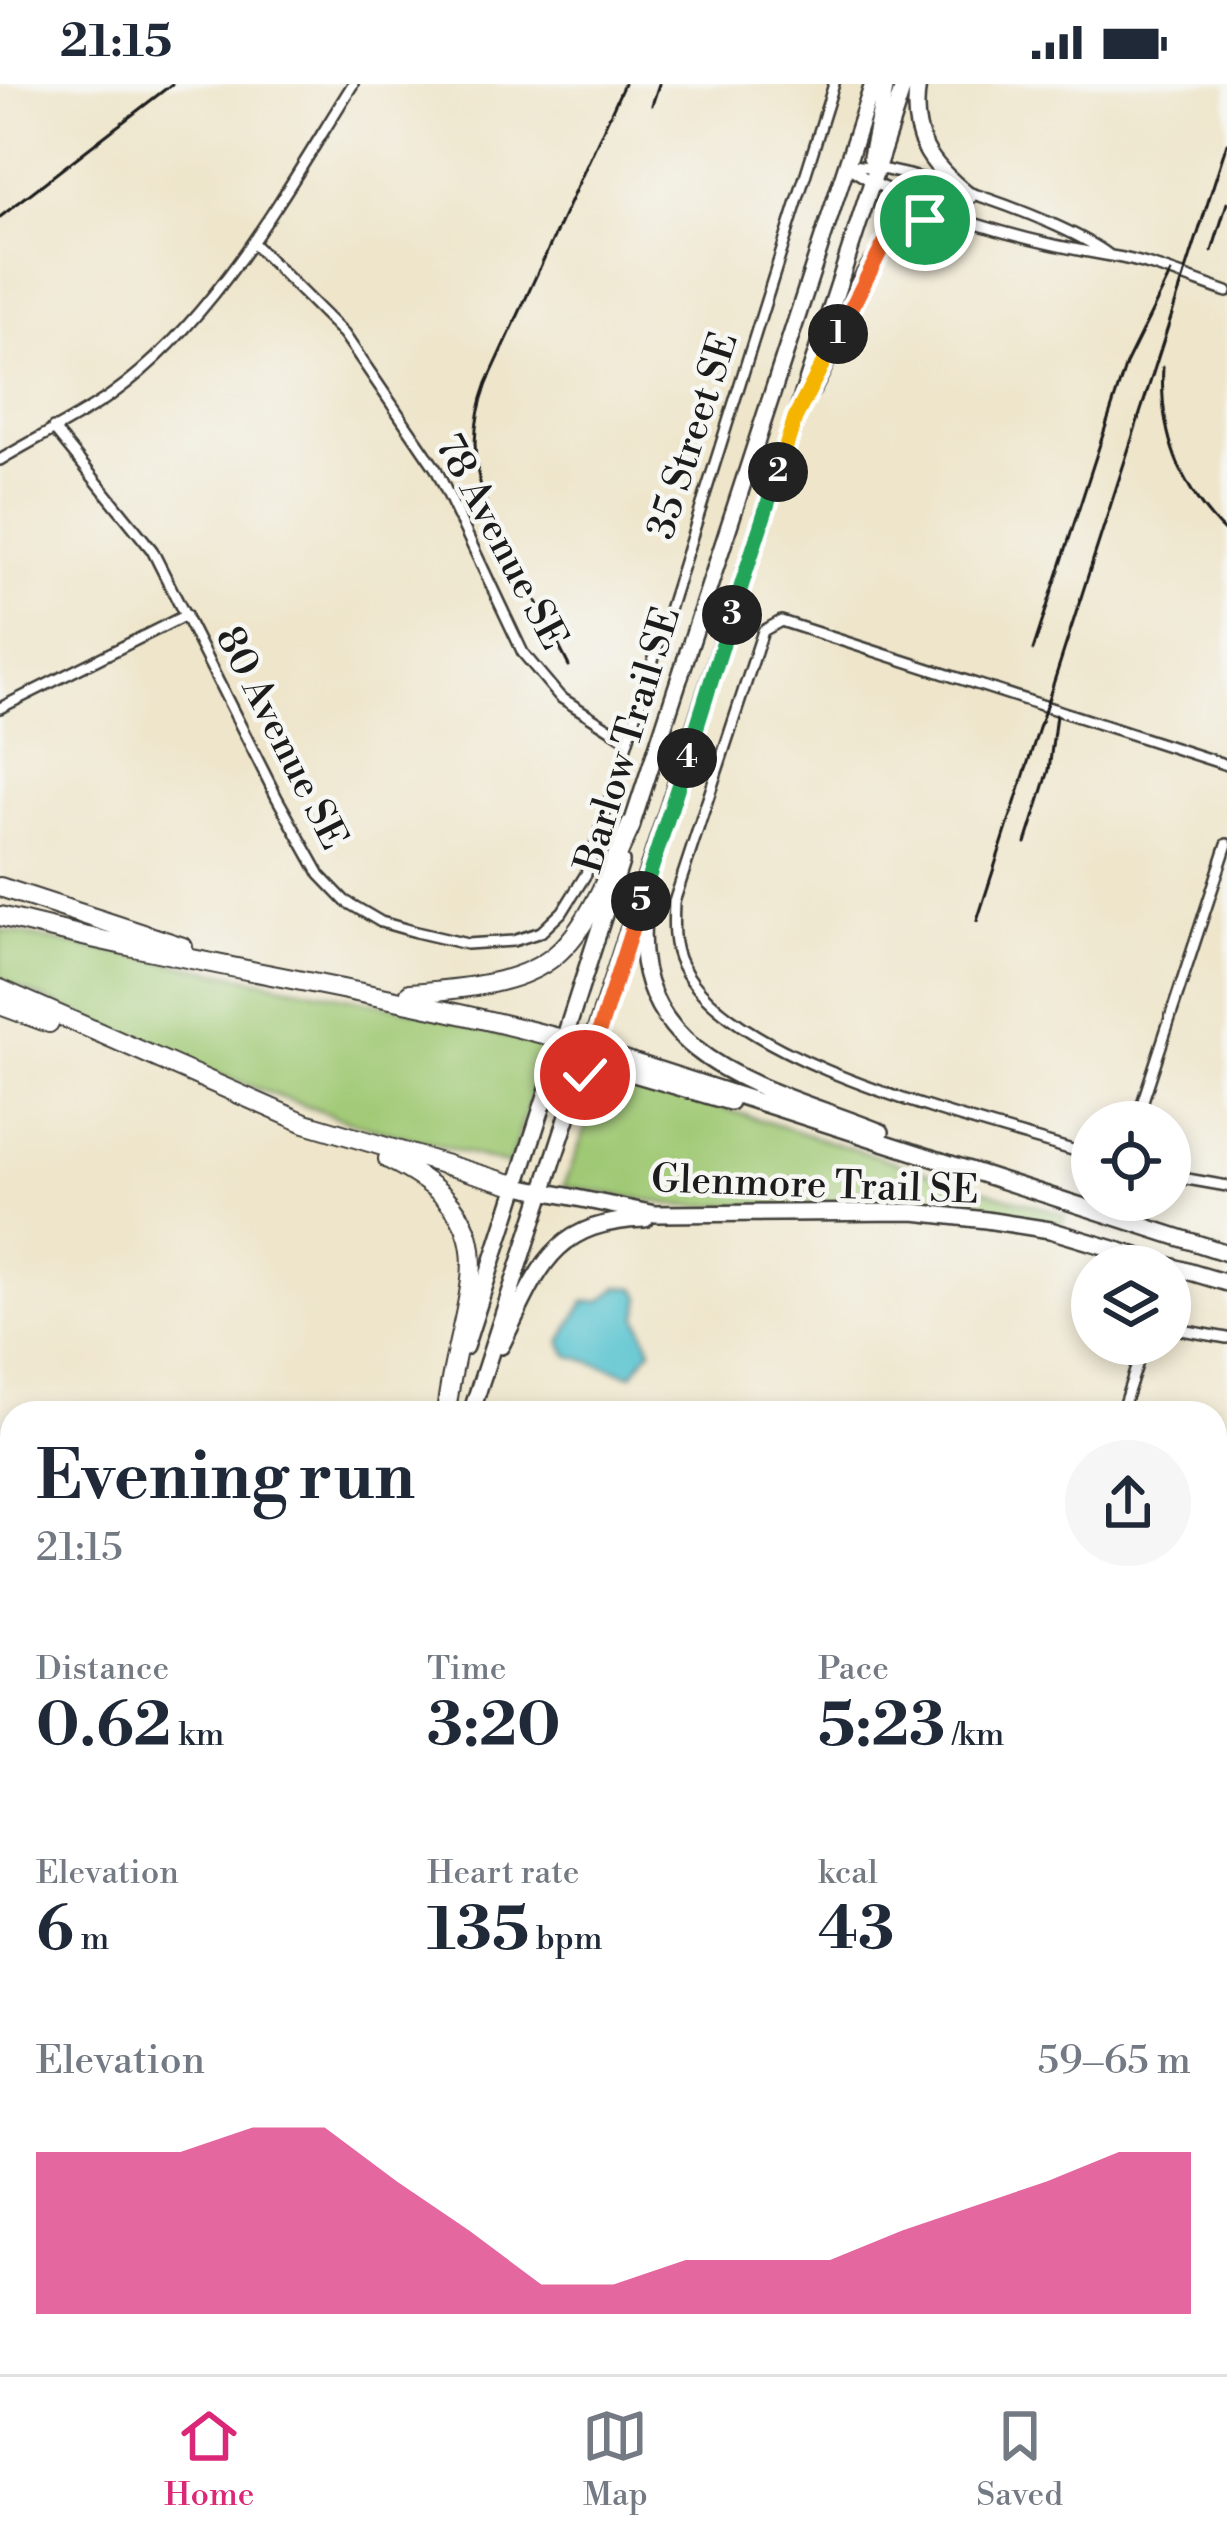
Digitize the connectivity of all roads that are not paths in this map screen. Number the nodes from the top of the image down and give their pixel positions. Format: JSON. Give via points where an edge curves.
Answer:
{"nodes":[{"id":1,"x":353,"y":84,"type":"edge"},
{"id":2,"x":835,"y":84,"type":"edge"},
{"id":3,"x":873,"y":84,"type":"edge"},
{"id":4,"x":886,"y":84,"type":"edge"},
{"id":5,"x":904,"y":84,"type":"edge"},
{"id":6,"x":918,"y":84,"type":"edge"},
{"id":7,"x":846,"y":165,"type":"junction"},
{"id":8,"x":873,"y":165,"type":"junction"},
{"id":9,"x":872,"y":183,"type":"junction"},
{"id":10,"x":969,"y":196,"type":"junction"},
{"id":11,"x":951,"y":211,"type":"junction"},
{"id":12,"x":254,"y":244,"type":"junction"},
{"id":13,"x":1109,"y":256,"type":"junction"},
{"id":14,"x":1227,"y":292,"type":"edge"},
{"id":15,"x":795,"y":418,"type":"junction"},
{"id":16,"x":53,"y":428,"type":"junction"},
{"id":17,"x":0,"y":460,"type":"edge"},
{"id":18,"x":186,"y":615,"type":"junction"},
{"id":19,"x":0,"y":708,"type":"edge"},
{"id":20,"x":624,"y":738,"type":"junction"},
{"id":21,"x":1227,"y":765,"type":"edge"},
{"id":22,"x":631,"y":825,"type":"junction"},
{"id":23,"x":1227,"y":844,"type":"edge"},
{"id":24,"x":652,"y":868,"type":"junction"},
{"id":25,"x":586,"y":874,"type":"joint"},
{"id":26,"x":0,"y":887,"type":"edge"},
{"id":27,"x":0,"y":916,"type":"edge"},
{"id":28,"x":274,"y":975,"type":"junction"},
{"id":29,"x":0,"y":989,"type":"edge"},
{"id":30,"x":382,"y":995,"type":"junction"},
{"id":31,"x":0,"y":1005,"type":"edge"},
{"id":32,"x":566,"y":1040,"type":"junction"},
{"id":33,"x":591,"y":1055,"type":"junction"},
{"id":34,"x":553,"y":1080,"type":"junction"},
{"id":35,"x":216,"y":1087,"type":"junction"},
{"id":36,"x":1143,"y":1101,"type":"edge"},
{"id":37,"x":341,"y":1136,"type":"junction"},
{"id":38,"x":1071,"y":1149,"type":"edge"},
{"id":39,"x":940,"y":1161,"type":"junction"},
{"id":40,"x":1191,"y":1180,"type":"edge"},
{"id":41,"x":518,"y":1186,"type":"junction"},
{"id":42,"x":1227,"y":1186,"type":"edge"},
{"id":43,"x":545,"y":1193,"type":"junction"},
{"id":44,"x":700,"y":1217,"type":"junction"},
{"id":45,"x":1227,"y":1253,"type":"edge"},
{"id":46,"x":1227,"y":1283,"type":"edge"},
{"id":47,"x":1191,"y":1332,"type":"edge"},
{"id":48,"x":1227,"y":1338,"type":"edge"},
{"id":49,"x":1137,"y":1365,"type":"edge"},
{"id":50,"x":446,"y":1401,"type":"edge"},
{"id":51,"x":448,"y":1401,"type":"edge"},
{"id":52,"x":475,"y":1401,"type":"edge"},
{"id":53,"x":476,"y":1401,"type":"edge"},
{"id":54,"x":1125,"y":1401,"type":"edge"}],
"edges":[{"from":1,"to":12,"type":"street"},
{"from":2,"to":20,"type":"street","name":"35 Street SE"},
{"from":3,"to":7,"type":"main road","name":"Barlow Trail SE"},
{"from":4,"to":8,"type":"main road"},
{"from":5,"to":8,"type":"main road","name":"Barlow Trail SE"},
{"from":6,"to":10,"type":"main road","via":[[914,109],[926,156]]},
{"from":7,"to":8,"type":"street"},
{"from":7,"to":9,"type":"street"},
{"from":7,"to":22,"type":"main road","name":"Barlow Trail SE"},
{"from":8,"to":9,"type":"main road","name":"Barlow Trail SE"},
{"from":8,"to":10,"type":"street"},
{"from":9,"to":11,"type":"street"},
{"from":9,"to":15,"type":"main road","name":"Barlow Trail SE"},
{"from":10,"to":13,"type":"street","via":[[1086,237]]},
{"from":11,"to":13,"type":"street"},
{"from":11,"to":15,"type":"main road","via":[[884,244]]},
{"from":12,"to":16,"type":"street","via":[[112,394]]},
{"from":12,"to":20,"type":"street","name":"78 Avenue SE","via":[[344,334],[436,469],[523,653],[560,697]]},
{"from":13,"to":14,"type":"street"},
{"from":15,"to":24,"type":"main road","name":"Barlow Trail SE"},
{"from":16,"to":17,"type":"street"},
{"from":16,"to":18,"type":"street","name":"80 Avenue SE","via":[[152,550]]},
{"from":18,"to":19,"type":"street"},
{"from":18,"to":25,"type":"street","name":"80 Avenue SE","via":[[316,868],[364,914],[467,944],[513,941],[541,932]]},
{"from":20,"to":25,"type":"street","name":"35 Street SE"},
{"from":21,"to":38,"type":"street","via":[[781,621],[763,631],[674,902],[682,965],[700,992],[775,1048]]},
{"from":22,"to":30,"type":"highway","via":[[592,912],[557,958],[484,988]]},
{"from":22,"to":32,"type":"main road","name":"Barlow Trail SE"},
{"from":23,"to":36,"type":"street"},
{"from":24,"to":33,"type":"main road","name":"Barlow Trail SE"},
{"from":24,"to":39,"type":"main road","via":[[640,944],[646,981],[687,1047]]},
{"from":26,"to":28,"type":"highway"},
{"from":27,"to":28,"type":"highway"},
{"from":28,"to":30,"type":"highway"},
{"from":29,"to":35,"type":"highway","name":"Glenmore Trail SE"},
{"from":30,"to":32,"type":"highway"},
{"from":31,"to":35,"type":"highway"},
{"from":32,"to":33,"type":"main road"},
{"from":32,"to":34,"type":"main road","name":"Barlow Trail SE"},
{"from":33,"to":34,"type":"main road"},
{"from":33,"to":39,"type":"main road","name":"Glenmore Trail SE","via":[[694,1095],[815,1120]]},
{"from":33,"to":43,"type":"main road","name":"Barlow Trail SE"},
{"from":34,"to":41,"type":"main road","name":"Barlow Trail SE"},
{"from":35,"to":37,"type":"highway","name":"Glenmore Trail SE"},
{"from":37,"to":41,"type":"highway","name":"Glenmore Trail SE"},
{"from":37,"to":50,"type":"highway","via":[[442,1189],[464,1218],[473,1255]]},
{"from":39,"to":45,"type":"main road","name":"Glenmore Trail SE"},
{"from":40,"to":42,"type":"street"},
{"from":41,"to":43,"type":"main road","name":"Glenmore Trail SE"},
{"from":41,"to":51,"type":"main road","name":"Barlow Trail SE"},
{"from":43,"to":44,"type":"main road","name":"Glenmore Trail SE"},
{"from":43,"to":52,"type":"main road","name":"Barlow Trail SE"},
{"from":44,"to":46,"type":"main road","name":"Glenmore Trail SE","via":[[914,1212],[986,1220],[1050,1230]]},
{"from":44,"to":53,"type":"main road","via":[[620,1220],[567,1237],[541,1266]]},
{"from":47,"to":48,"type":"street"},
{"from":49,"to":54,"type":"street"}]}
